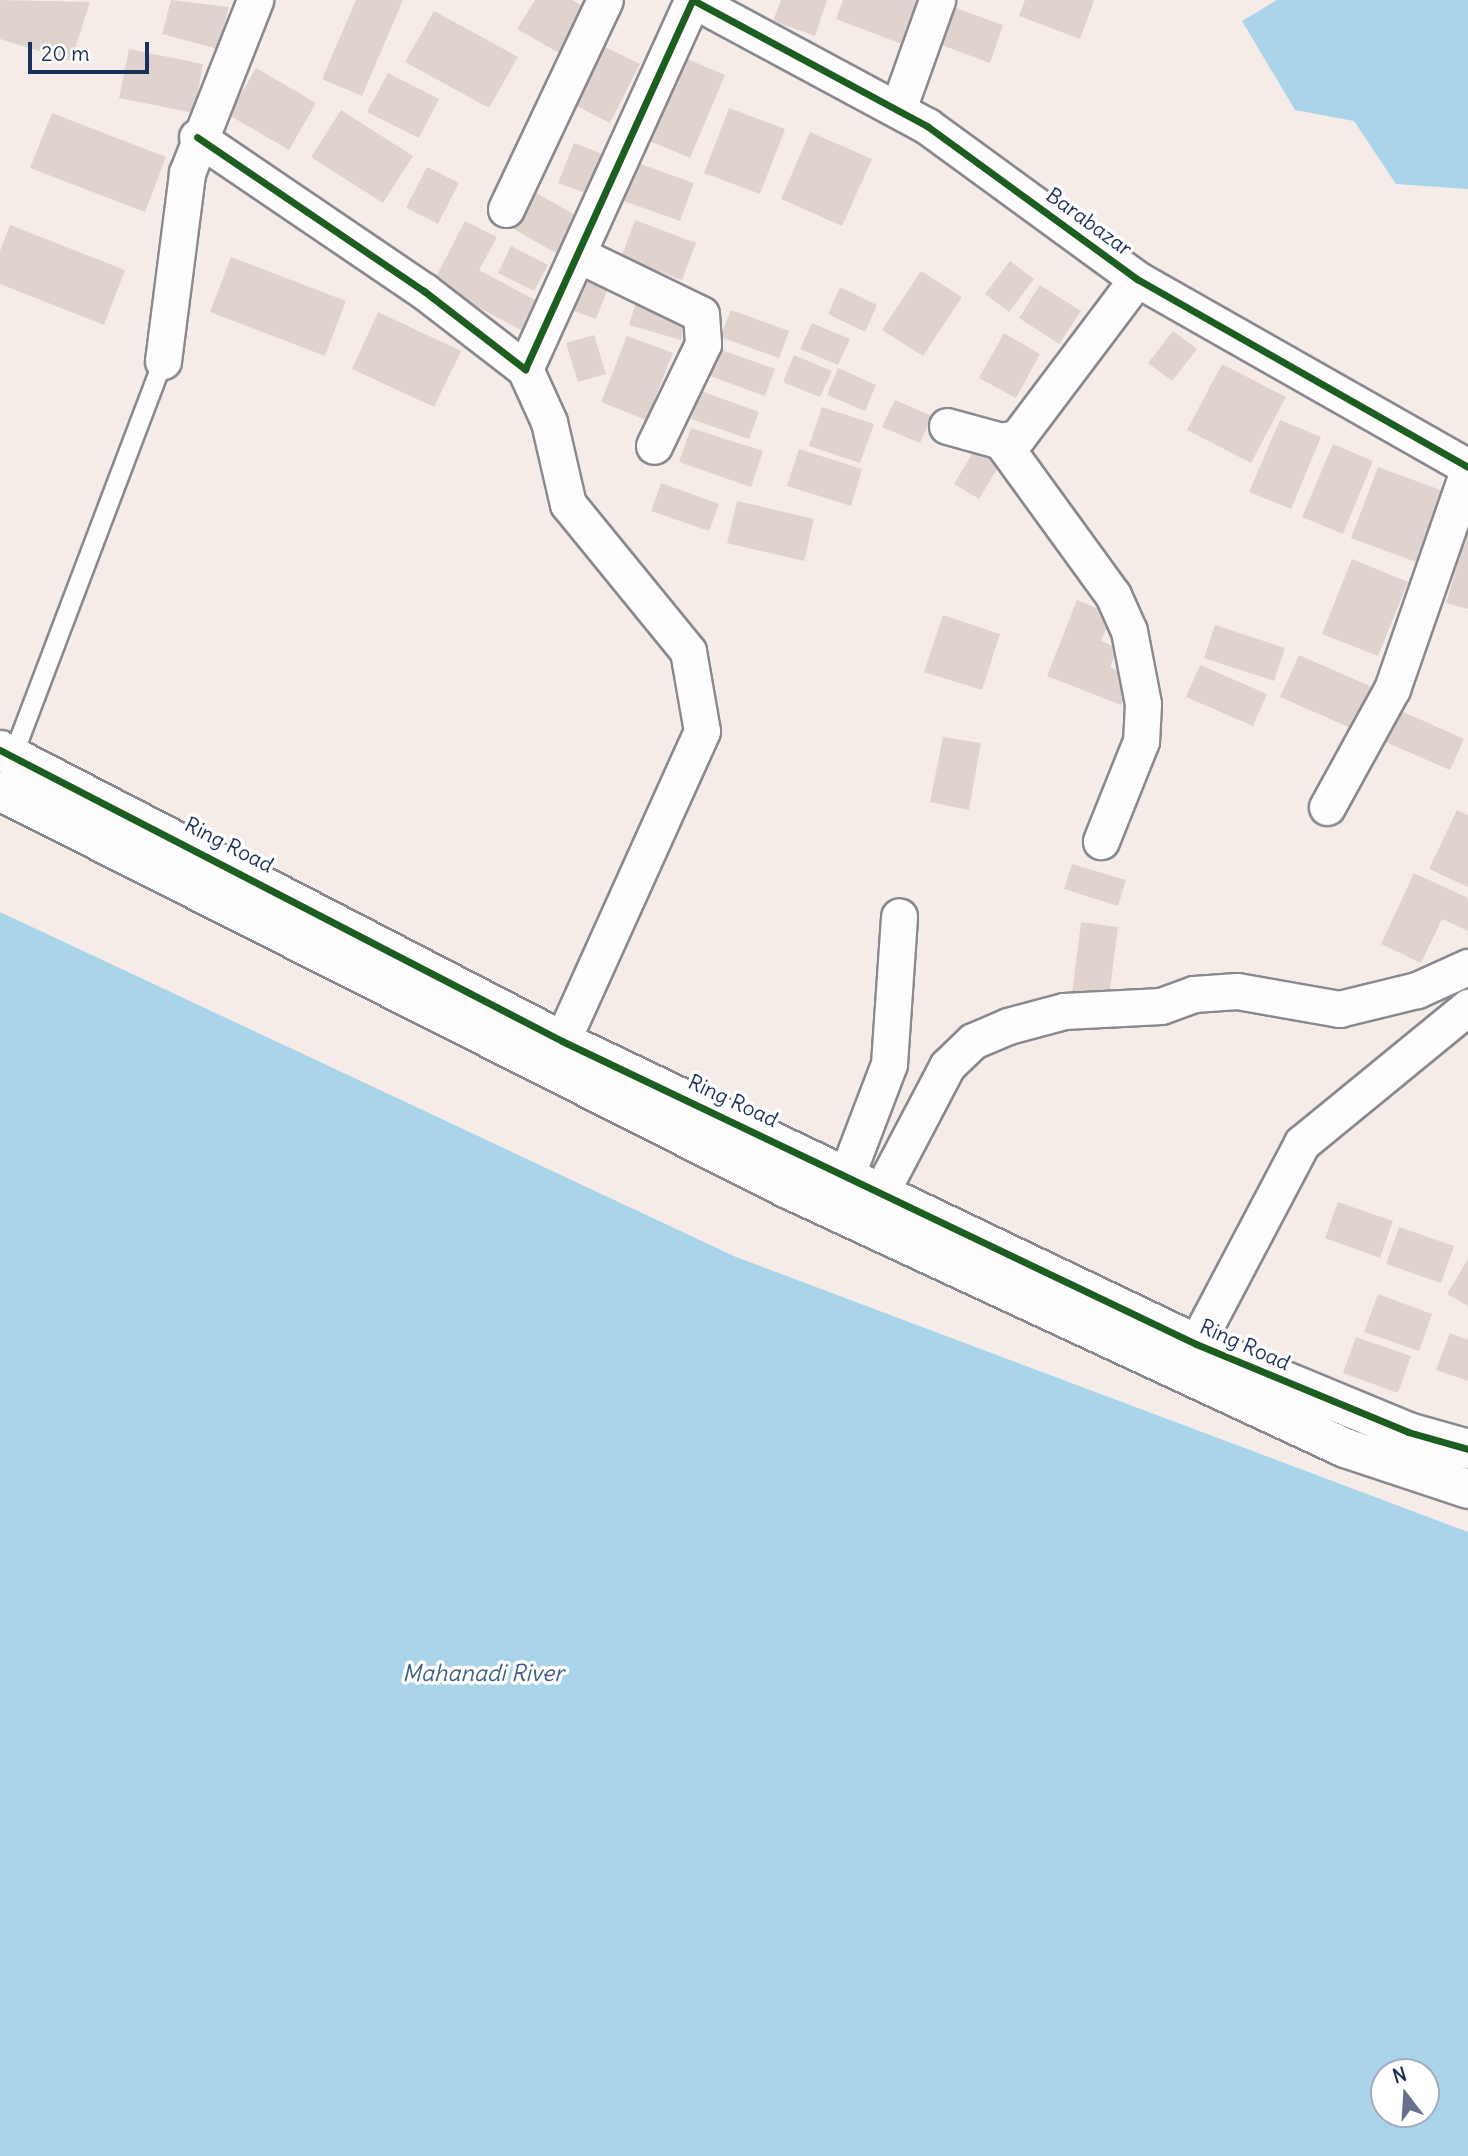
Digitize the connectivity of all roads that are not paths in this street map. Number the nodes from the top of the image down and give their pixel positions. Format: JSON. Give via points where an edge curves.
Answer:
{"nodes":[{"id":1,"x":255,"y":0,"type":"edge"},
{"id":2,"x":605,"y":0,"type":"edge"},
{"id":3,"x":692,"y":0,"type":"edge"},
{"id":4,"x":937,"y":0,"type":"edge"},
{"id":5,"x":898,"y":109,"type":"junction"},
{"id":6,"x":197,"y":137,"type":"junction"},
{"id":7,"x":506,"y":209,"type":"dead end"},
{"id":8,"x":581,"y":256,"type":"junction"},
{"id":9,"x":1137,"y":279,"type":"junction"},
{"id":10,"x":163,"y":361,"type":"joint"},
{"id":11,"x":525,"y":369,"type":"junction"},
{"id":12,"x":947,"y":426,"type":"dead end"},
{"id":13,"x":1001,"y":441,"type":"junction"},
{"id":14,"x":654,"y":446,"type":"dead end"},
{"id":15,"x":1468,"y":469,"type":"edge"},
{"id":16,"x":6,"y":753,"type":"edge"},
{"id":17,"x":0,"y":791,"type":"edge"},
{"id":18,"x":1327,"y":807,"type":"dead end"},
{"id":19,"x":1101,"y":841,"type":"dead end"},
{"id":20,"x":900,"y":916,"type":"dead end"},
{"id":21,"x":1468,"y":967,"type":"edge"},
{"id":22,"x":1468,"y":1007,"type":"edge"},
{"id":23,"x":562,"y":1041,"type":"junction"},
{"id":24,"x":847,"y":1174,"type":"junction"},
{"id":25,"x":882,"y":1191,"type":"junction"},
{"id":26,"x":1196,"y":1344,"type":"junction"},
{"id":27,"x":1468,"y":1449,"type":"edge"},
{"id":28,"x":1468,"y":1489,"type":"edge"}],
"edges":[{"from":1,"to":6,"type":"street"},
{"from":2,"to":7,"type":"street"},
{"from":3,"to":5,"type":"street","name":"Barabazar"},
{"from":3,"to":8,"type":"street"},
{"from":4,"to":5,"type":"street"},
{"from":5,"to":9,"type":"street","name":"Barabazar"},
{"from":6,"to":10,"type":"street","via":[[176,240]]},
{"from":6,"to":11,"type":"street","via":[[424,291]]},
{"from":8,"to":11,"type":"street"},
{"from":8,"to":14,"type":"street","via":[[701,314],[703,344]]},
{"from":9,"to":13,"type":"street","via":[[1034,420],[1017,438]]},
{"from":9,"to":15,"type":"street","name":"Barabazar"},
{"from":10,"to":16,"type":"lane"},
{"from":11,"to":23,"type":"street","via":[[549,422],[568,504],[688,651],[702,731]]},
{"from":12,"to":13,"type":"street"},
{"from":13,"to":19,"type":"street","via":[[1112,595],[1129,631],[1143,704],[1141,741]]},
{"from":15,"to":18,"type":"street","via":[[1392,689]]},
{"from":16,"to":23,"type":"street","name":"Ring Road"},
{"from":17,"to":28,"type":"street","via":[[786,1188],[1345,1448]]},
{"from":20,"to":24,"type":"street","via":[[889,1064]]},
{"from":21,"to":25,"type":"street","via":[[1417,990],[1339,1009],[1237,990],[1194,994],[1161,1006],[1064,1011],[1008,1026],[973,1041],[947,1066]]},
{"from":22,"to":26,"type":"street","via":[[1302,1143]]},
{"from":23,"to":24,"type":"street","name":"Ring Road"},
{"from":24,"to":25,"type":"street","name":"Ring Road"},
{"from":25,"to":26,"type":"street","name":"Ring Road"},
{"from":26,"to":27,"type":"street","name":"Ring Road","via":[[1408,1432]]}]}
